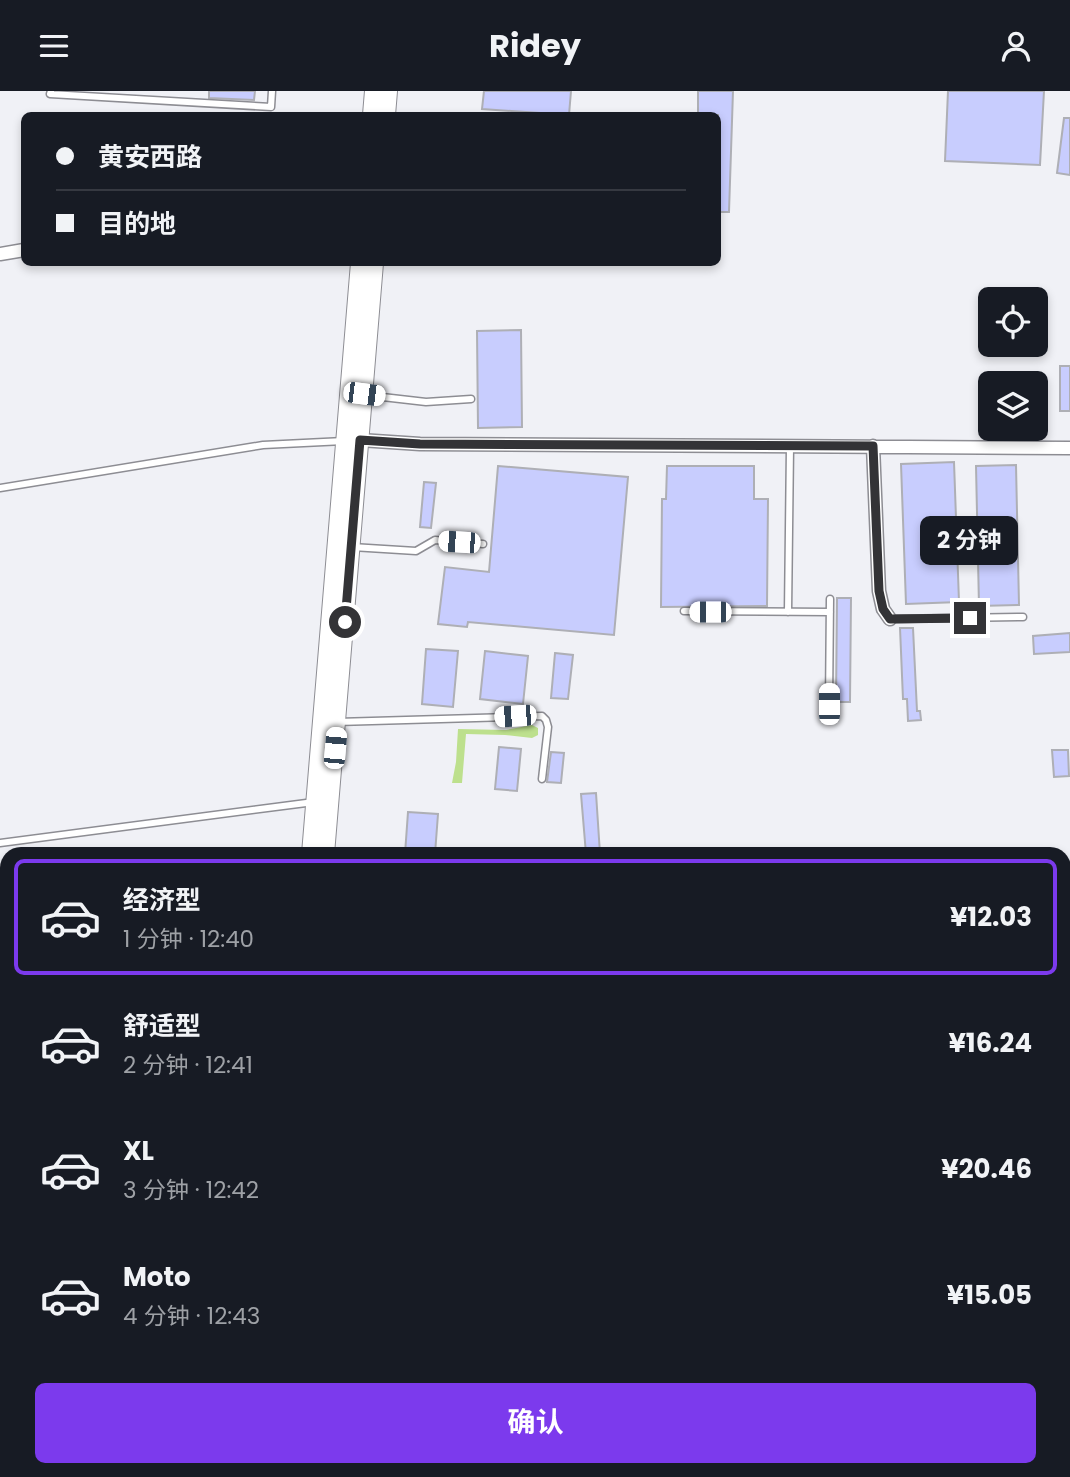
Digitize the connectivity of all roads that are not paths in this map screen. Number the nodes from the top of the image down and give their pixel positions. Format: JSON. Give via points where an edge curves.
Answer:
{"nodes":[{"id":1,"x":51,"y":91,"type":"edge"},
{"id":2,"x":272,"y":91,"type":"edge"},
{"id":3,"x":373,"y":91,"type":"edge"},
{"id":4,"x":389,"y":91,"type":"edge"},
{"id":5,"x":371,"y":112,"type":"edge"},
{"id":6,"x":387,"y":112,"type":"edge"},
{"id":7,"x":21,"y":250,"type":"edge"},
{"id":8,"x":0,"y":254,"type":"edge"},
{"id":9,"x":359,"y":266,"type":"edge"},
{"id":10,"x":375,"y":266,"type":"edge"},
{"id":11,"x":364,"y":394,"type":"junction"},
{"id":12,"x":471,"y":398,"type":"dead end"},
{"id":13,"x":352,"y":440,"type":"junction"},
{"id":14,"x":790,"y":445,"type":"junction"},
{"id":15,"x":873,"y":446,"type":"junction"},
{"id":16,"x":1070,"y":448,"type":"edge"},
{"id":17,"x":0,"y":488,"type":"edge"},
{"id":18,"x":483,"y":544,"type":"dead end"},
{"id":19,"x":352,"y":547,"type":"junction"},
{"id":20,"x":830,"y":599,"type":"dead end"},
{"id":21,"x":684,"y":611,"type":"dead end"},
{"id":22,"x":788,"y":612,"type":"junction"},
{"id":23,"x":830,"y":612,"type":"junction"},
{"id":24,"x":1023,"y":617,"type":"dead end"},
{"id":25,"x":890,"y":619,"type":"joint"},
{"id":26,"x":829,"y":704,"type":"dead end"},
{"id":27,"x":337,"y":722,"type":"junction"},
{"id":28,"x":542,"y":779,"type":"dead end"},
{"id":29,"x":315,"y":802,"type":"junction"},
{"id":30,"x":0,"y":843,"type":"edge"},
{"id":31,"x":311,"y":847,"type":"edge"},
{"id":32,"x":327,"y":847,"type":"edge"}],
"edges":[{"from":1,"to":2,"type":"lane","via":[[271,107]]},
{"from":3,"to":5,"type":"street"},
{"from":4,"to":6,"type":"street"},
{"from":7,"to":8,"type":"street"},
{"from":9,"to":13,"type":"street"},
{"from":10,"to":11,"type":"street"},
{"from":11,"to":12,"type":"lane","via":[[426,402]]},
{"from":11,"to":13,"type":"street"},
{"from":13,"to":14,"type":"street"},
{"from":13,"to":17,"type":"lane","via":[[263,445]]},
{"from":13,"to":19,"type":"street"},
{"from":13,"to":29,"type":"street"},
{"from":14,"to":15,"type":"street"},
{"from":14,"to":22,"type":"lane"},
{"from":15,"to":16,"type":"street"},
{"from":15,"to":25,"type":"street","via":[[879,591]]},
{"from":18,"to":19,"type":"lane","via":[[435,540],[416,551]]},
{"from":19,"to":27,"type":"street"},
{"from":20,"to":23,"type":"lane"},
{"from":21,"to":22,"type":"lane"},
{"from":22,"to":23,"type":"lane"},
{"from":23,"to":26,"type":"lane"},
{"from":24,"to":25,"type":"lane"},
{"from":27,"to":28,"type":"lane","via":[[542,716],[548,727]]},
{"from":27,"to":32,"type":"street"},
{"from":29,"to":30,"type":"lane"},
{"from":29,"to":31,"type":"street"}]}
